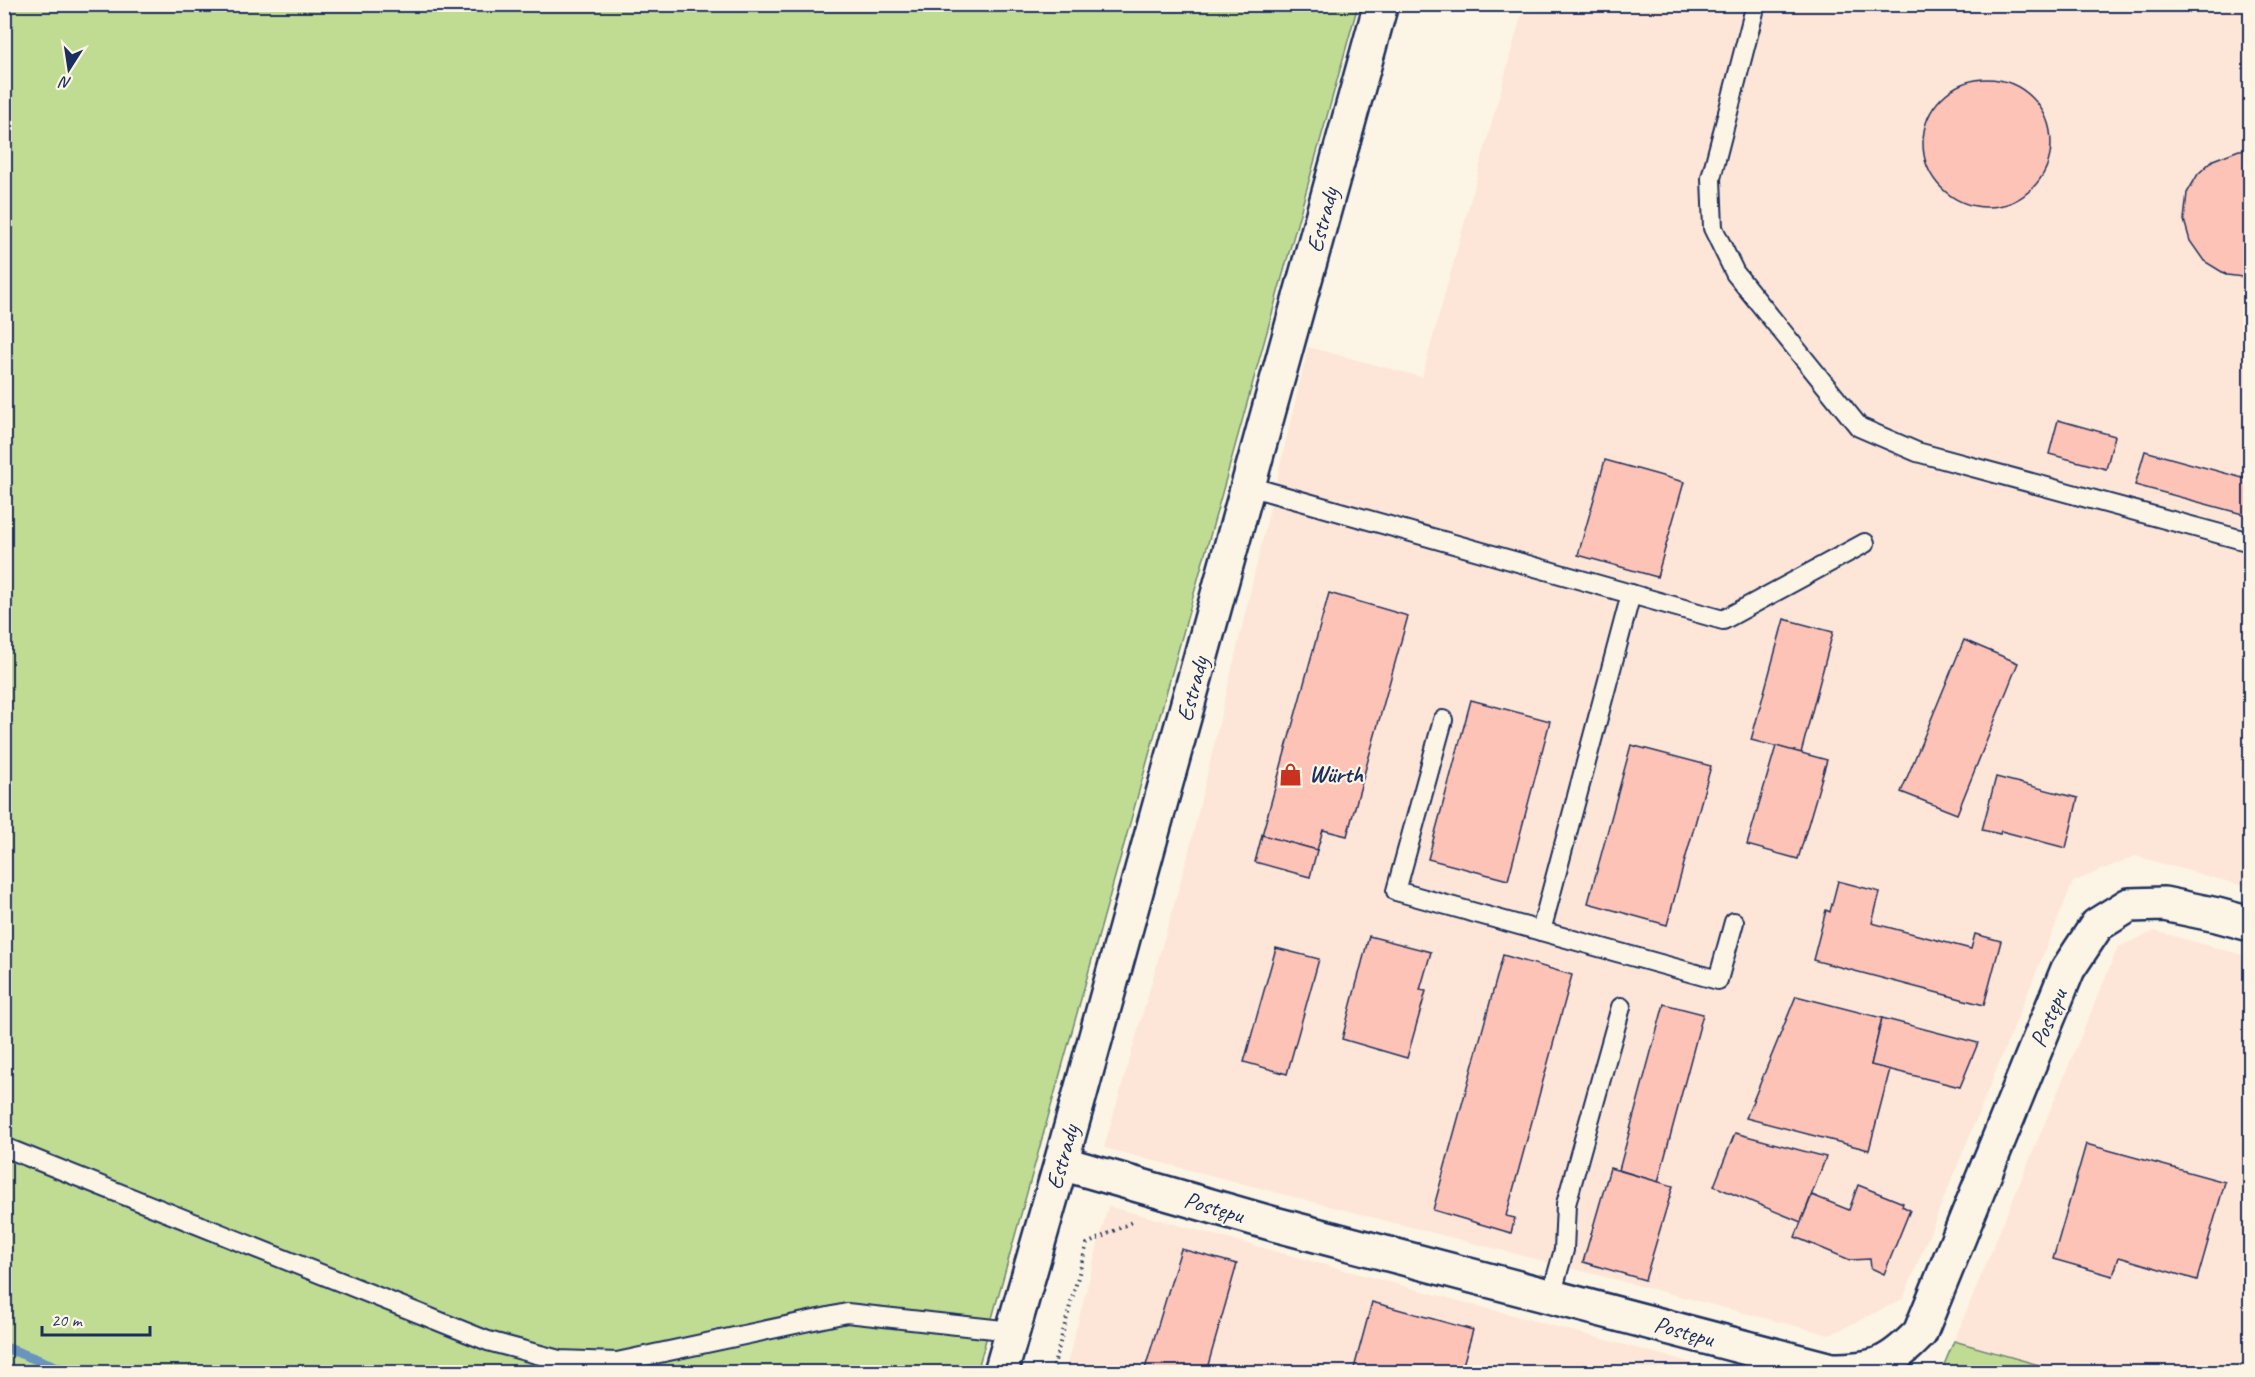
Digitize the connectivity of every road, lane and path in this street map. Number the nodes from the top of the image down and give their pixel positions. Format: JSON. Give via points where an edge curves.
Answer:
{"nodes":[{"id":1,"x":1381,"y":4,"type":"edge"},
{"id":2,"x":1756,"y":4,"type":"edge"},
{"id":3,"x":1248,"y":486,"type":"junction"},
{"id":4,"x":2250,"y":542,"type":"edge"},
{"id":5,"x":1866,"y":543,"type":"dead end"},
{"id":6,"x":1630,"y":594,"type":"junction"},
{"id":7,"x":1443,"y":720,"type":"dead end"},
{"id":8,"x":1734,"y":922,"type":"dead end"},
{"id":9,"x":2250,"y":924,"type":"edge"},
{"id":10,"x":1541,"y":932,"type":"junction"},
{"id":11,"x":1621,"y":1007,"type":"dead end"},
{"id":12,"x":4,"y":1147,"type":"edge"},
{"id":13,"x":1061,"y":1163,"type":"junction"},
{"id":14,"x":1143,"y":1217,"type":"dead end"},
{"id":15,"x":1551,"y":1296,"type":"junction"},
{"id":16,"x":1012,"y":1331,"type":"junction"},
{"id":17,"x":1001,"y":1372,"type":"edge"},
{"id":18,"x":1052,"y":1372,"type":"edge"}],
"edges":[{"from":1,"to":3,"type":"street","name":"Estrady"},
{"from":2,"to":4,"type":"lane","via":[[1711,178],[1713,228],[1735,273],[1859,427],[1917,452]]},
{"from":3,"to":6,"type":"lane"},
{"from":3,"to":13,"type":"street","name":"Estrady"},
{"from":5,"to":6,"type":"lane","via":[[1723,620]]},
{"from":6,"to":10,"type":"lane"},
{"from":7,"to":10,"type":"lane","via":[[1396,891]]},
{"from":8,"to":10,"type":"lane","via":[[1718,980]]},
{"from":9,"to":15,"type":"street","name":"Postępu","via":[[2164,904],[2129,906],[2097,925],[2068,969],[1920,1333],[1902,1352],[1884,1363],[1864,1370],[1831,1370]]},
{"from":11,"to":15,"type":"lane","via":[[1566,1204],[1564,1250]]},
{"from":12,"to":16,"type":"lane","via":[[488,1341],[559,1360],[617,1362],[847,1313]]},
{"from":13,"to":15,"type":"street","name":"Postępu","via":[[1274,1224]]},
{"from":13,"to":16,"type":"street","name":"Estrady"},
{"from":14,"to":18,"type":"path","via":[[1087,1244]]},
{"from":16,"to":17,"type":"street","name":"Estrady"}]}
